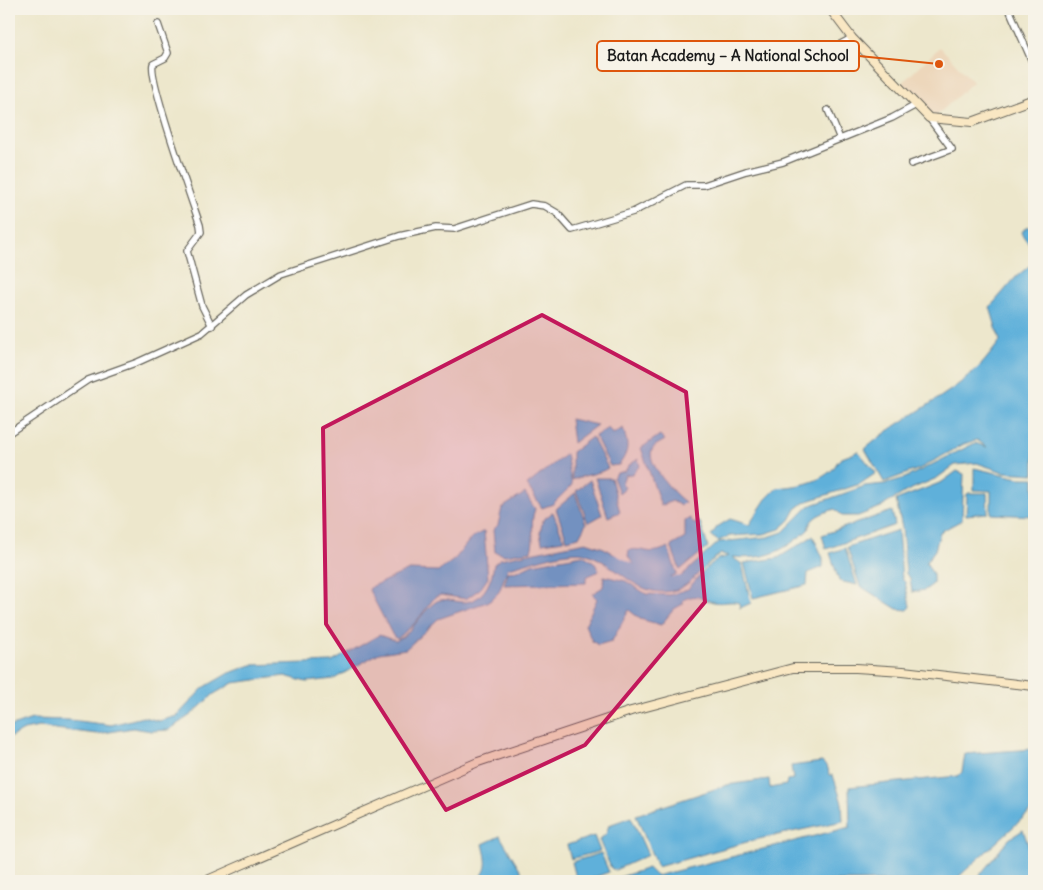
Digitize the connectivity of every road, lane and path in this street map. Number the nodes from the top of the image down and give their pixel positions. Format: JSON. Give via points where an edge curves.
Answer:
{"nodes":[{"id":1,"x":830,"y":9,"type":"edge"},
{"id":2,"x":1009,"y":9,"type":"edge"},
{"id":3,"x":158,"y":24,"type":"dead end"},
{"id":4,"x":852,"y":38,"type":"junction"},
{"id":5,"x":810,"y":60,"type":"dead end"},
{"id":6,"x":1034,"y":66,"type":"edge"},
{"id":7,"x":1034,"y":98,"type":"edge"},
{"id":8,"x":916,"y":105,"type":"junction"},
{"id":9,"x":828,"y":110,"type":"dead end"},
{"id":10,"x":928,"y":118,"type":"junction"},
{"id":11,"x":840,"y":139,"type":"junction"},
{"id":12,"x":912,"y":164,"type":"dead end"},
{"id":13,"x":212,"y":326,"type":"junction"},
{"id":14,"x":9,"y":433,"type":"edge"},
{"id":15,"x":1034,"y":686,"type":"edge"},
{"id":16,"x":205,"y":881,"type":"edge"}],
"edges":[{"from":1,"to":4,"type":"street"},
{"from":2,"to":6,"type":"street"},
{"from":3,"to":13,"type":"street","via":[[168,53],[152,64],[152,69],[200,227],[198,237],[187,251],[197,291]]},
{"from":4,"to":5,"type":"street"},
{"from":4,"to":8,"type":"street"},
{"from":7,"to":10,"type":"street","via":[[972,122]]},
{"from":8,"to":10,"type":"street"},
{"from":8,"to":11,"type":"street"},
{"from":9,"to":11,"type":"street"},
{"from":10,"to":12,"type":"street","via":[[952,148]]},
{"from":11,"to":13,"type":"street","via":[[783,162],[704,185],[682,186],[633,212],[572,230],[558,213],[536,203],[454,229],[444,227],[399,236],[271,278],[246,295]]},
{"from":13,"to":14,"type":"street","via":[[138,362],[88,380]]},
{"from":15,"to":16,"type":"street","via":[[903,671],[793,668],[632,711],[478,762]]}]}
